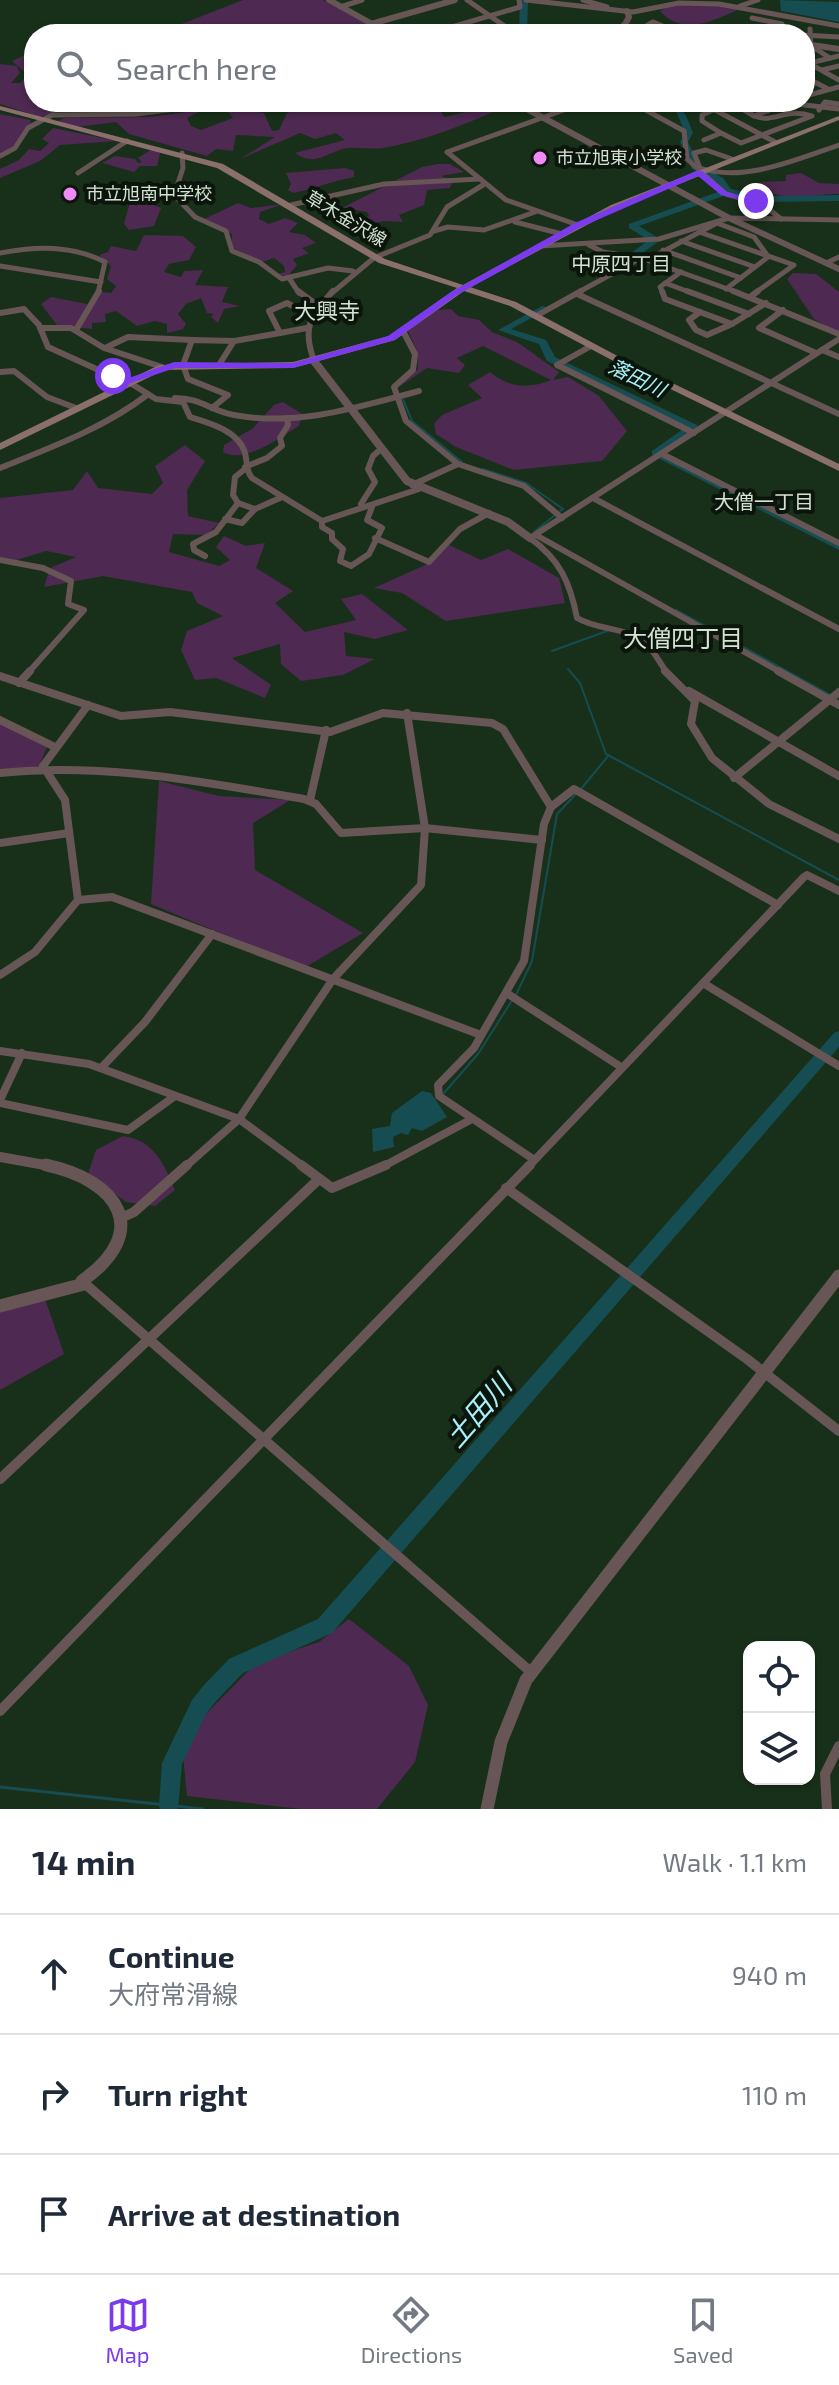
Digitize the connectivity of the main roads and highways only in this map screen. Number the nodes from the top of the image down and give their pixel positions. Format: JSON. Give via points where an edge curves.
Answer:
{"nodes":[{"id":1,"x":0,"y":108,"type":"edge"},
{"id":2,"x":839,"y":118,"type":"edge"},
{"id":3,"x":465,"y":287,"type":"junction"},
{"id":4,"x":0,"y":447,"type":"edge"},
{"id":5,"x":839,"y":468,"type":"edge"}],
"edges":[{"from":1,"to":3,"type":"main road","name":"草木金沢線","via":[[182,153],[233,172],[376,257]]},
{"from":2,"to":3,"type":"main road","via":[[578,225]]},
{"from":3,"to":4,"type":"main road","via":[[403,331],[314,361],[271,367],[162,367]]},
{"from":3,"to":5,"type":"main road","name":"草木金沢線","via":[[536,316]]}]}
